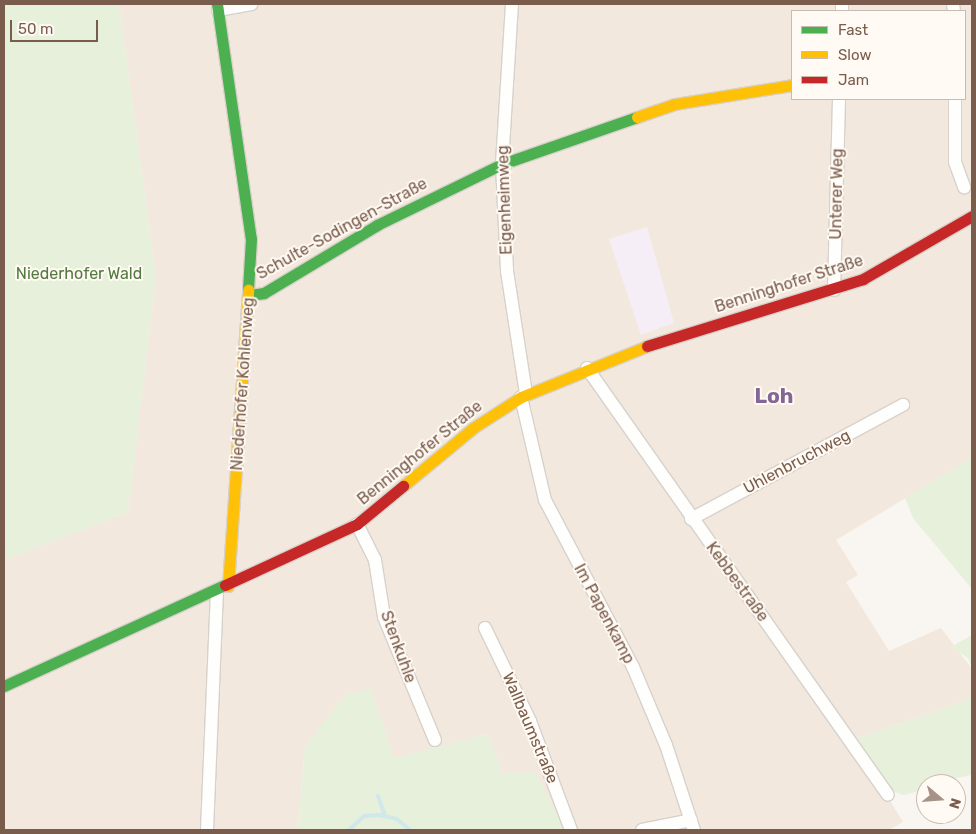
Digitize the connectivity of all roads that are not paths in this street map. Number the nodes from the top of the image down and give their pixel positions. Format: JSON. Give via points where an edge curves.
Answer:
{"nodes":[{"id":1,"x":251,"y":4,"type":"edge"},
{"id":2,"x":512,"y":4,"type":"edge"},
{"id":3,"x":218,"y":7,"type":"edge"},
{"id":4,"x":791,"y":85,"type":"edge"},
{"id":5,"x":839,"y":100,"type":"edge"},
{"id":6,"x":954,"y":100,"type":"edge"},
{"id":7,"x":502,"y":164,"type":"junction"},
{"id":8,"x":964,"y":187,"type":"dead end"},
{"id":9,"x":971,"y":221,"type":"edge"},
{"id":10,"x":834,"y":290,"type":"junction"},
{"id":11,"x":250,"y":295,"type":"junction"},
{"id":12,"x":587,"y":368,"type":"junction"},
{"id":13,"x":524,"y":395,"type":"junction"},
{"id":14,"x":903,"y":405,"type":"dead end"},
{"id":15,"x":691,"y":519,"type":"junction"},
{"id":16,"x":357,"y":524,"type":"junction"},
{"id":17,"x":222,"y":588,"type":"junction"},
{"id":18,"x":485,"y":628,"type":"dead end"},
{"id":19,"x":4,"y":686,"type":"edge"},
{"id":20,"x":435,"y":740,"type":"dead end"},
{"id":21,"x":888,"y":795,"type":"dead end"},
{"id":22,"x":692,"y":825,"type":"edge"},
{"id":23,"x":207,"y":830,"type":"edge"},
{"id":24,"x":571,"y":830,"type":"edge"},
{"id":25,"x":642,"y":830,"type":"edge"}],
"edges":[{"from":1,"to":3,"type":"street"},
{"from":2,"to":7,"type":"street","name":"Eigenheimweg"},
{"from":3,"to":11,"type":"street","name":"Niederhofer Kohlenweg","via":[[250,222]]},
{"from":4,"to":7,"type":"street","name":"Schulte-Sodingen-Straße","via":[[675,104]]},
{"from":5,"to":10,"type":"street","name":"Unterer Weg"},
{"from":6,"to":8,"type":"street","via":[[955,162]]},
{"from":7,"to":11,"type":"street","name":"Schulte-Sodingen-Straße","via":[[378,224],[264,293]]},
{"from":7,"to":13,"type":"street","name":"Eigenheimweg","via":[[507,271]]},
{"from":9,"to":10,"type":"street","name":"Benninghofer Straße","via":[[892,265]]},
{"from":10,"to":12,"type":"street","name":"Benninghofer Straße"},
{"from":11,"to":17,"type":"street","name":"Niederhofer Kohlenweg"},
{"from":12,"to":13,"type":"street","name":"Benninghofer Straße"},
{"from":12,"to":15,"type":"street","name":"Kebbestraße"},
{"from":13,"to":16,"type":"street","name":"Benninghofer Straße","via":[[473,428]]},
{"from":13,"to":22,"type":"street","name":"Im Papenkamp","via":[[545,500],[614,627],[666,745]]},
{"from":14,"to":15,"type":"street","name":"Uhlenbruchweg"},
{"from":15,"to":21,"type":"street","name":"Kebbestraße"},
{"from":16,"to":17,"type":"street","name":"Benninghofer Straße"},
{"from":16,"to":20,"type":"street","name":"Stenkuhle","via":[[375,560],[384,617]]},
{"from":17,"to":19,"type":"street","name":"Benninghofer Straße"},
{"from":17,"to":23,"type":"street","name":"Niederhofer Kohlenweg"},
{"from":18,"to":24,"type":"street","name":"Wallbaumstraße","via":[[530,721]]},
{"from":22,"to":25,"type":"street"}]}
